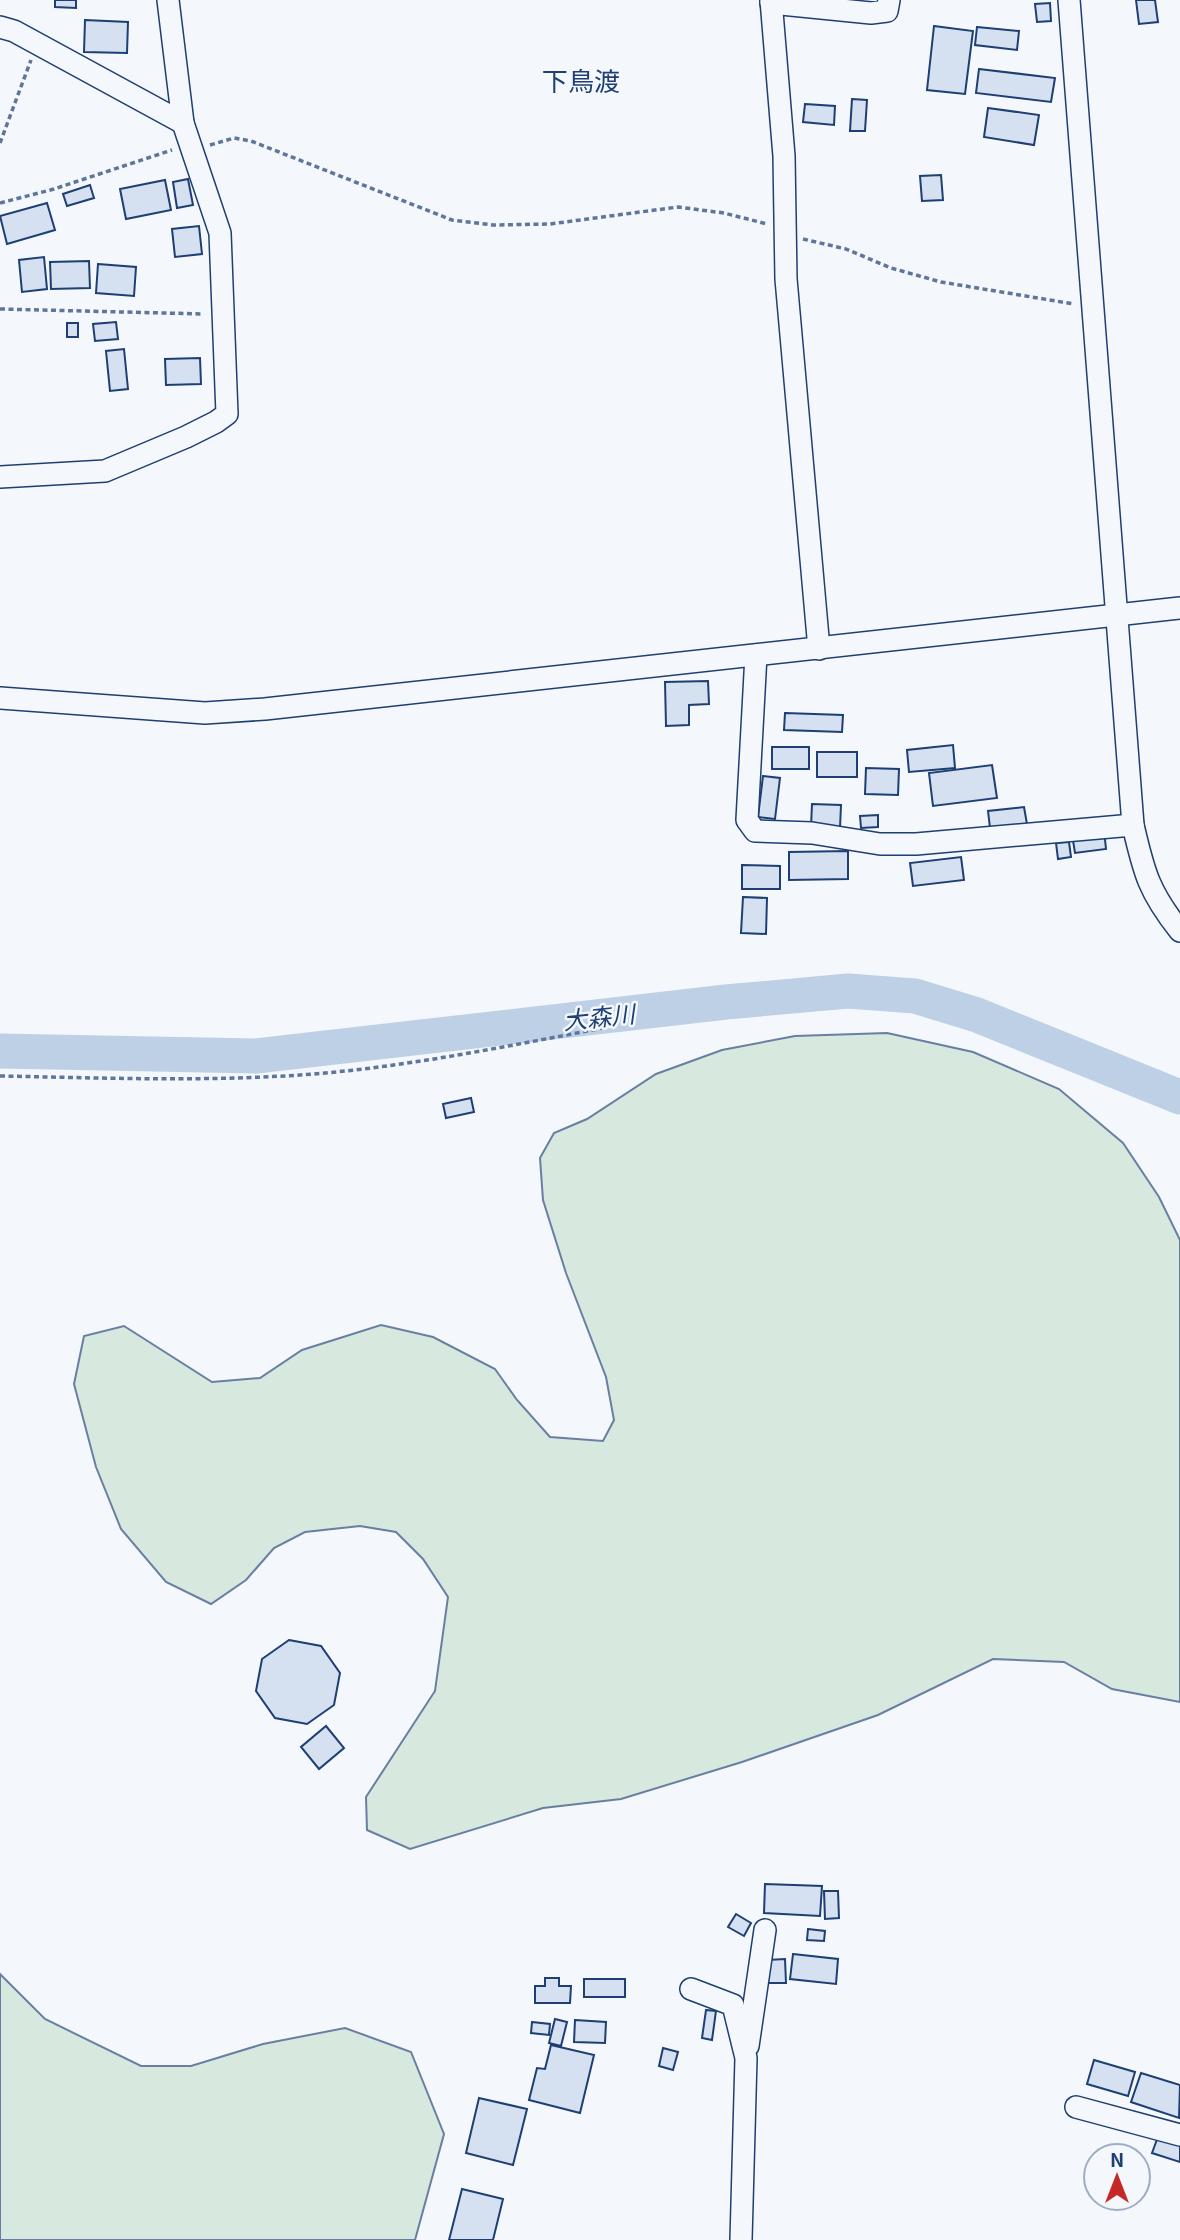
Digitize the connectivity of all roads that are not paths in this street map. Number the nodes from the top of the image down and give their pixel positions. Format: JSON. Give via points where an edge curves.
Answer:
{"nodes":[{"id":1,"x":168,"y":0,"type":"edge"},
{"id":2,"x":889,"y":0,"type":"edge"},
{"id":3,"x":1069,"y":0,"type":"edge"},
{"id":4,"x":771,"y":1,"type":"edge"},
{"id":5,"x":0,"y":27,"type":"edge"},
{"id":6,"x":183,"y":123,"type":"junction"},
{"id":7,"x":0,"y":477,"type":"edge"},
{"id":8,"x":1180,"y":608,"type":"edge"},
{"id":9,"x":1116,"y":615,"type":"junction"},
{"id":10,"x":819,"y":649,"type":"junction"},
{"id":11,"x":756,"y":655,"type":"junction"},
{"id":12,"x":0,"y":698,"type":"edge"},
{"id":13,"x":1133,"y":825,"type":"junction"},
{"id":14,"x":1180,"y":931,"type":"edge"},
{"id":15,"x":765,"y":1930,"type":"dead end"},
{"id":16,"x":691,"y":1989,"type":"dead end"},
{"id":17,"x":746,"y":2058,"type":"junction"},
{"id":18,"x":1076,"y":2107,"type":"dead end"},
{"id":19,"x":1180,"y":2135,"type":"edge"},
{"id":20,"x":741,"y":2240,"type":"edge"}],
"edges":[{"from":1,"to":6,"type":"street"},
{"from":2,"to":4,"type":"street","via":[[887,11],[871,13]]},
{"from":3,"to":9,"type":"street"},
{"from":4,"to":10,"type":"street","via":[[784,156],[786,279]]},
{"from":5,"to":6,"type":"street"},
{"from":6,"to":7,"type":"street","via":[[220,233],[227,414],[105,471]]},
{"from":8,"to":9,"type":"street"},
{"from":9,"to":10,"type":"street"},
{"from":9,"to":13,"type":"street"},
{"from":10,"to":11,"type":"street"},
{"from":11,"to":12,"type":"street","via":[[205,713]]},
{"from":11,"to":13,"type":"street","via":[[747,820],[755,831],[880,845]]},
{"from":13,"to":14,"type":"street","via":[[1144,874]]},
{"from":15,"to":17,"type":"street"},
{"from":16,"to":17,"type":"street","via":[[733,2005]]},
{"from":17,"to":20,"type":"street"},
{"from":18,"to":19,"type":"street"}]}
